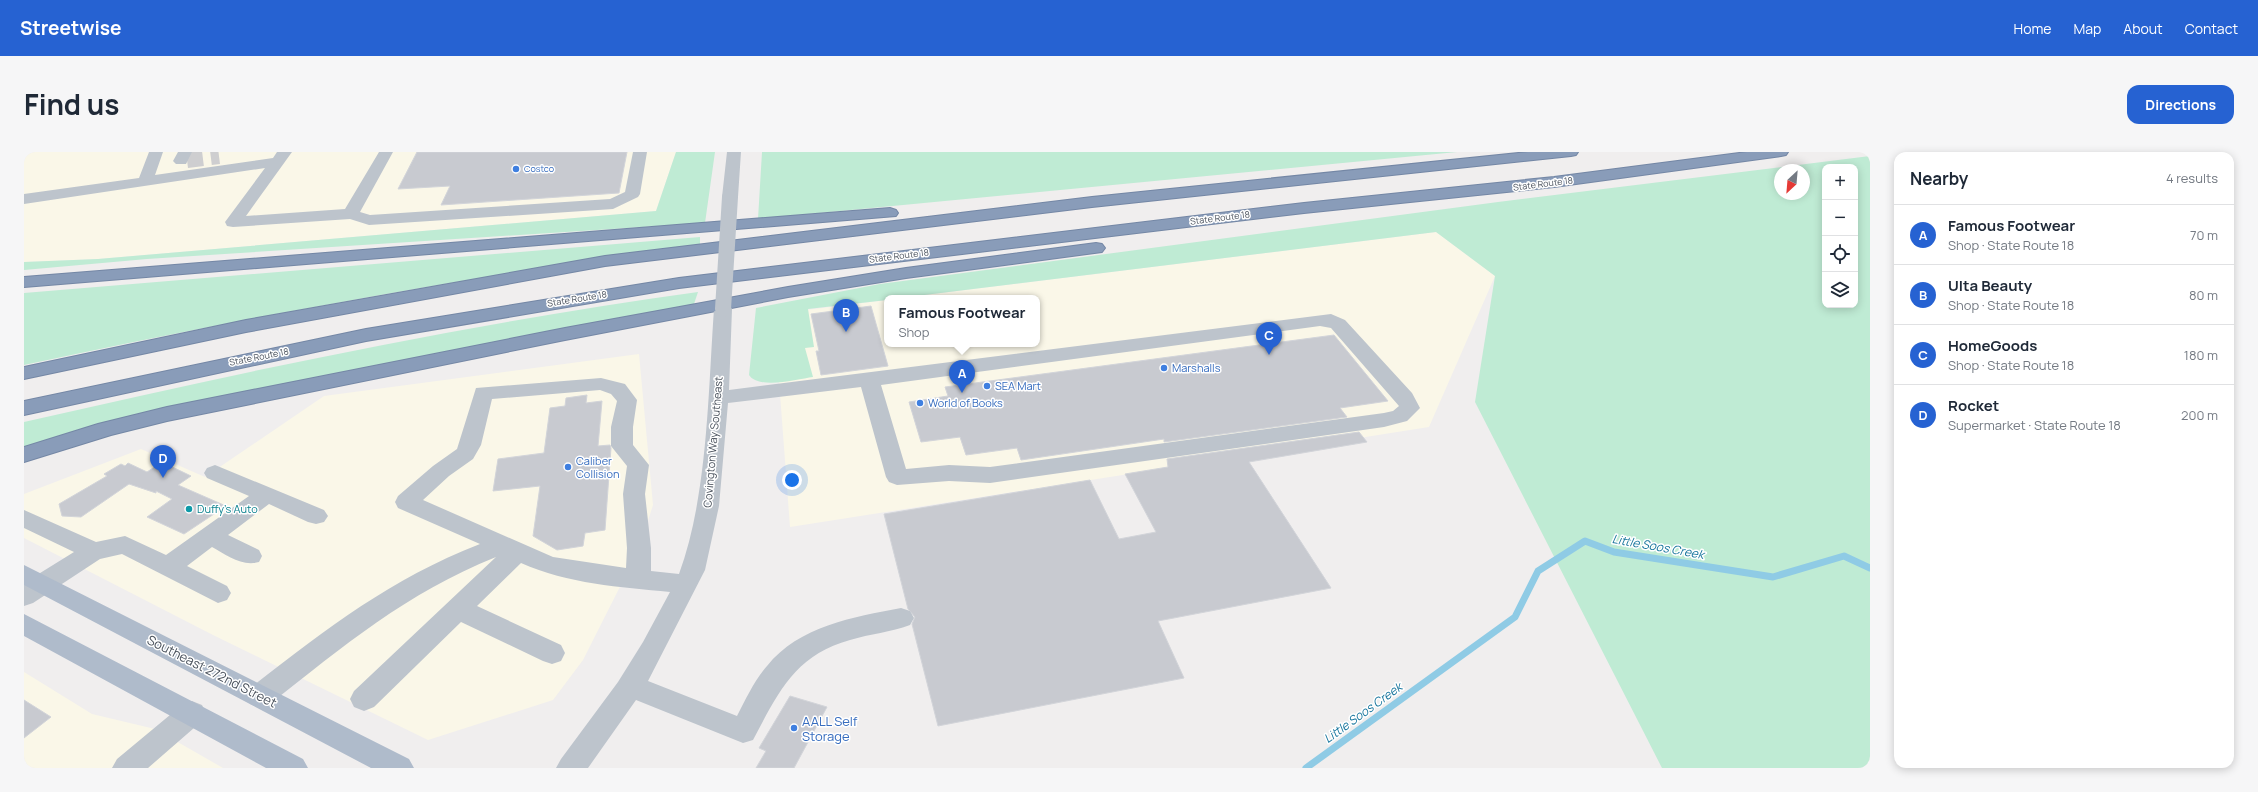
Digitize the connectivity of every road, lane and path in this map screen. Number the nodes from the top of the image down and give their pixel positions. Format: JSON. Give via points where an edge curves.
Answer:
{"nodes":[{"id":1,"x":386,"y":152,"type":"edge"},
{"id":2,"x":640,"y":152,"type":"edge"},
{"id":3,"x":734,"y":152,"type":"edge"},
{"id":4,"x":1571,"y":152,"type":"edge"},
{"id":5,"x":1781,"y":152,"type":"edge"},
{"id":6,"x":281,"y":157,"type":"edge"},
{"id":7,"x":184,"y":158,"type":"tunnel mouth"},
{"id":8,"x":154,"y":159,"type":"edge"},
{"id":9,"x":1302,"y":179,"type":"junction"},
{"id":10,"x":145,"y":181,"type":"junction"},
{"id":11,"x":1489,"y":190,"type":"junction"},
{"id":12,"x":62,"y":193,"type":"junction"},
{"id":13,"x":24,"y":199,"type":"edge"},
{"id":14,"x":55,"y":209,"type":"dead end"},
{"id":15,"x":351,"y":214,"type":"junction"},
{"id":16,"x":24,"y":282,"type":"edge"},
{"id":17,"x":24,"y":373,"type":"edge"},
{"id":18,"x":869,"y":380,"type":"junction"},
{"id":19,"x":717,"y":398,"type":"junction"},
{"id":20,"x":24,"y":408,"type":"edge"},
{"id":21,"x":24,"y":455,"type":"edge"},
{"id":22,"x":215,"y":473,"type":"dead end"},
{"id":23,"x":267,"y":494,"type":"junction"},
{"id":24,"x":316,"y":516,"type":"dead end"},
{"id":25,"x":24,"y":518,"type":"edge"},
{"id":26,"x":210,"y":536,"type":"junction"},
{"id":27,"x":510,"y":548,"type":"junction"},
{"id":28,"x":94,"y":552,"type":"junction"},
{"id":29,"x":250,"y":556,"type":"dead end"},
{"id":30,"x":168,"y":567,"type":"junction"},
{"id":31,"x":638,"y":579,"type":"junction"},
{"id":32,"x":686,"y":584,"type":"junction"},
{"id":33,"x":30,"y":585,"type":"edge"},
{"id":34,"x":218,"y":593,"type":"dead end"},
{"id":35,"x":458,"y":609,"type":"junction"},
{"id":36,"x":901,"y":618,"type":"dead end"},
{"id":37,"x":24,"y":624,"type":"edge"},
{"id":38,"x":552,"y":653,"type":"dead end"},
{"id":39,"x":631,"y":686,"type":"junction"},
{"id":40,"x":260,"y":696,"type":"junction"},
{"id":41,"x":364,"y":699,"type":"dead end"},
{"id":42,"x":192,"y":713,"type":"junction"},
{"id":43,"x":127,"y":768,"type":"edge"},
{"id":44,"x":293,"y":768,"type":"edge"},
{"id":45,"x":399,"y":768,"type":"edge"},
{"id":46,"x":571,"y":768,"type":"edge"}],
"edges":[{"from":1,"to":15,"type":"street"},
{"from":2,"to":15,"type":"street","via":[[632,194],[612,204],[369,220]]},
{"from":3,"to":19,"type":"street","name":"Covington Way Southeast","bridge":true},
{"from":4,"to":9,"type":"highway"},
{"from":5,"to":11,"type":"highway","name":"State Route 18"},
{"from":6,"to":10,"type":"street"},
{"from":6,"to":15,"type":"street","via":[[233,222]]},
{"from":7,"to":8,"type":"street"},
{"from":8,"to":10,"type":"street"},
{"from":9,"to":16,"type":"highway"},
{"from":9,"to":17,"type":"highway","via":[[605,261],[246,326]]},
{"from":10,"to":12,"type":"street"},
{"from":11,"to":20,"type":"highway","name":"State Route 18","via":[[1288,210],[663,285],[366,335]]},
{"from":11,"to":21,"type":"highway","via":[[788,292],[167,414],[106,429]]},
{"from":12,"to":13,"type":"street"},
{"from":12,"to":14,"type":"street"},
{"from":18,"to":18,"type":"street","via":[[1331,320],[1338,324],[1405,398],[1410,408],[1400,416],[1384,420],[990,475],[897,477]]},
{"from":18,"to":19,"type":"street"},
{"from":19,"to":32,"type":"street","name":"Covington Way Southeast","via":[[709,507],[692,572]]},
{"from":22,"to":23,"type":"street"},
{"from":23,"to":24,"type":"street"},
{"from":23,"to":26,"type":"street"},
{"from":25,"to":28,"type":"street"},
{"from":26,"to":29,"type":"street"},
{"from":26,"to":30,"type":"street"},
{"from":27,"to":31,"type":"street","via":[[549,565]]},
{"from":27,"to":31,"type":"street","via":[[406,502],[465,454],[470,445],[483,393],[583,384],[610,386],[622,392],[627,400],[622,427],[622,446],[638,465],[634,494],[639,548]]},
{"from":27,"to":35,"type":"street"},
{"from":27,"to":40,"type":"street","via":[[463,560],[404,590],[355,623]]},
{"from":28,"to":30,"type":"street","via":[[125,545]]},
{"from":28,"to":33,"type":"street"},
{"from":30,"to":34,"type":"street"},
{"from":31,"to":32,"type":"street"},
{"from":32,"to":39,"type":"street","name":"Covington Way Southeast","via":[[662,634]]},
{"from":33,"to":40,"type":"main road","name":"Southeast 272nd Street"},
{"from":35,"to":38,"type":"street"},
{"from":35,"to":41,"type":"street"},
{"from":36,"to":39,"type":"street","via":[[843,629],[798,654],[777,672],[743,731]]},
{"from":37,"to":42,"type":"main road"},
{"from":39,"to":46,"type":"street","name":"Covington Way Southeast","via":[[600,733]]},
{"from":40,"to":45,"type":"main road","name":"Southeast 272nd Street"},
{"from":42,"to":43,"type":"street"},
{"from":42,"to":44,"type":"main road"}]}
